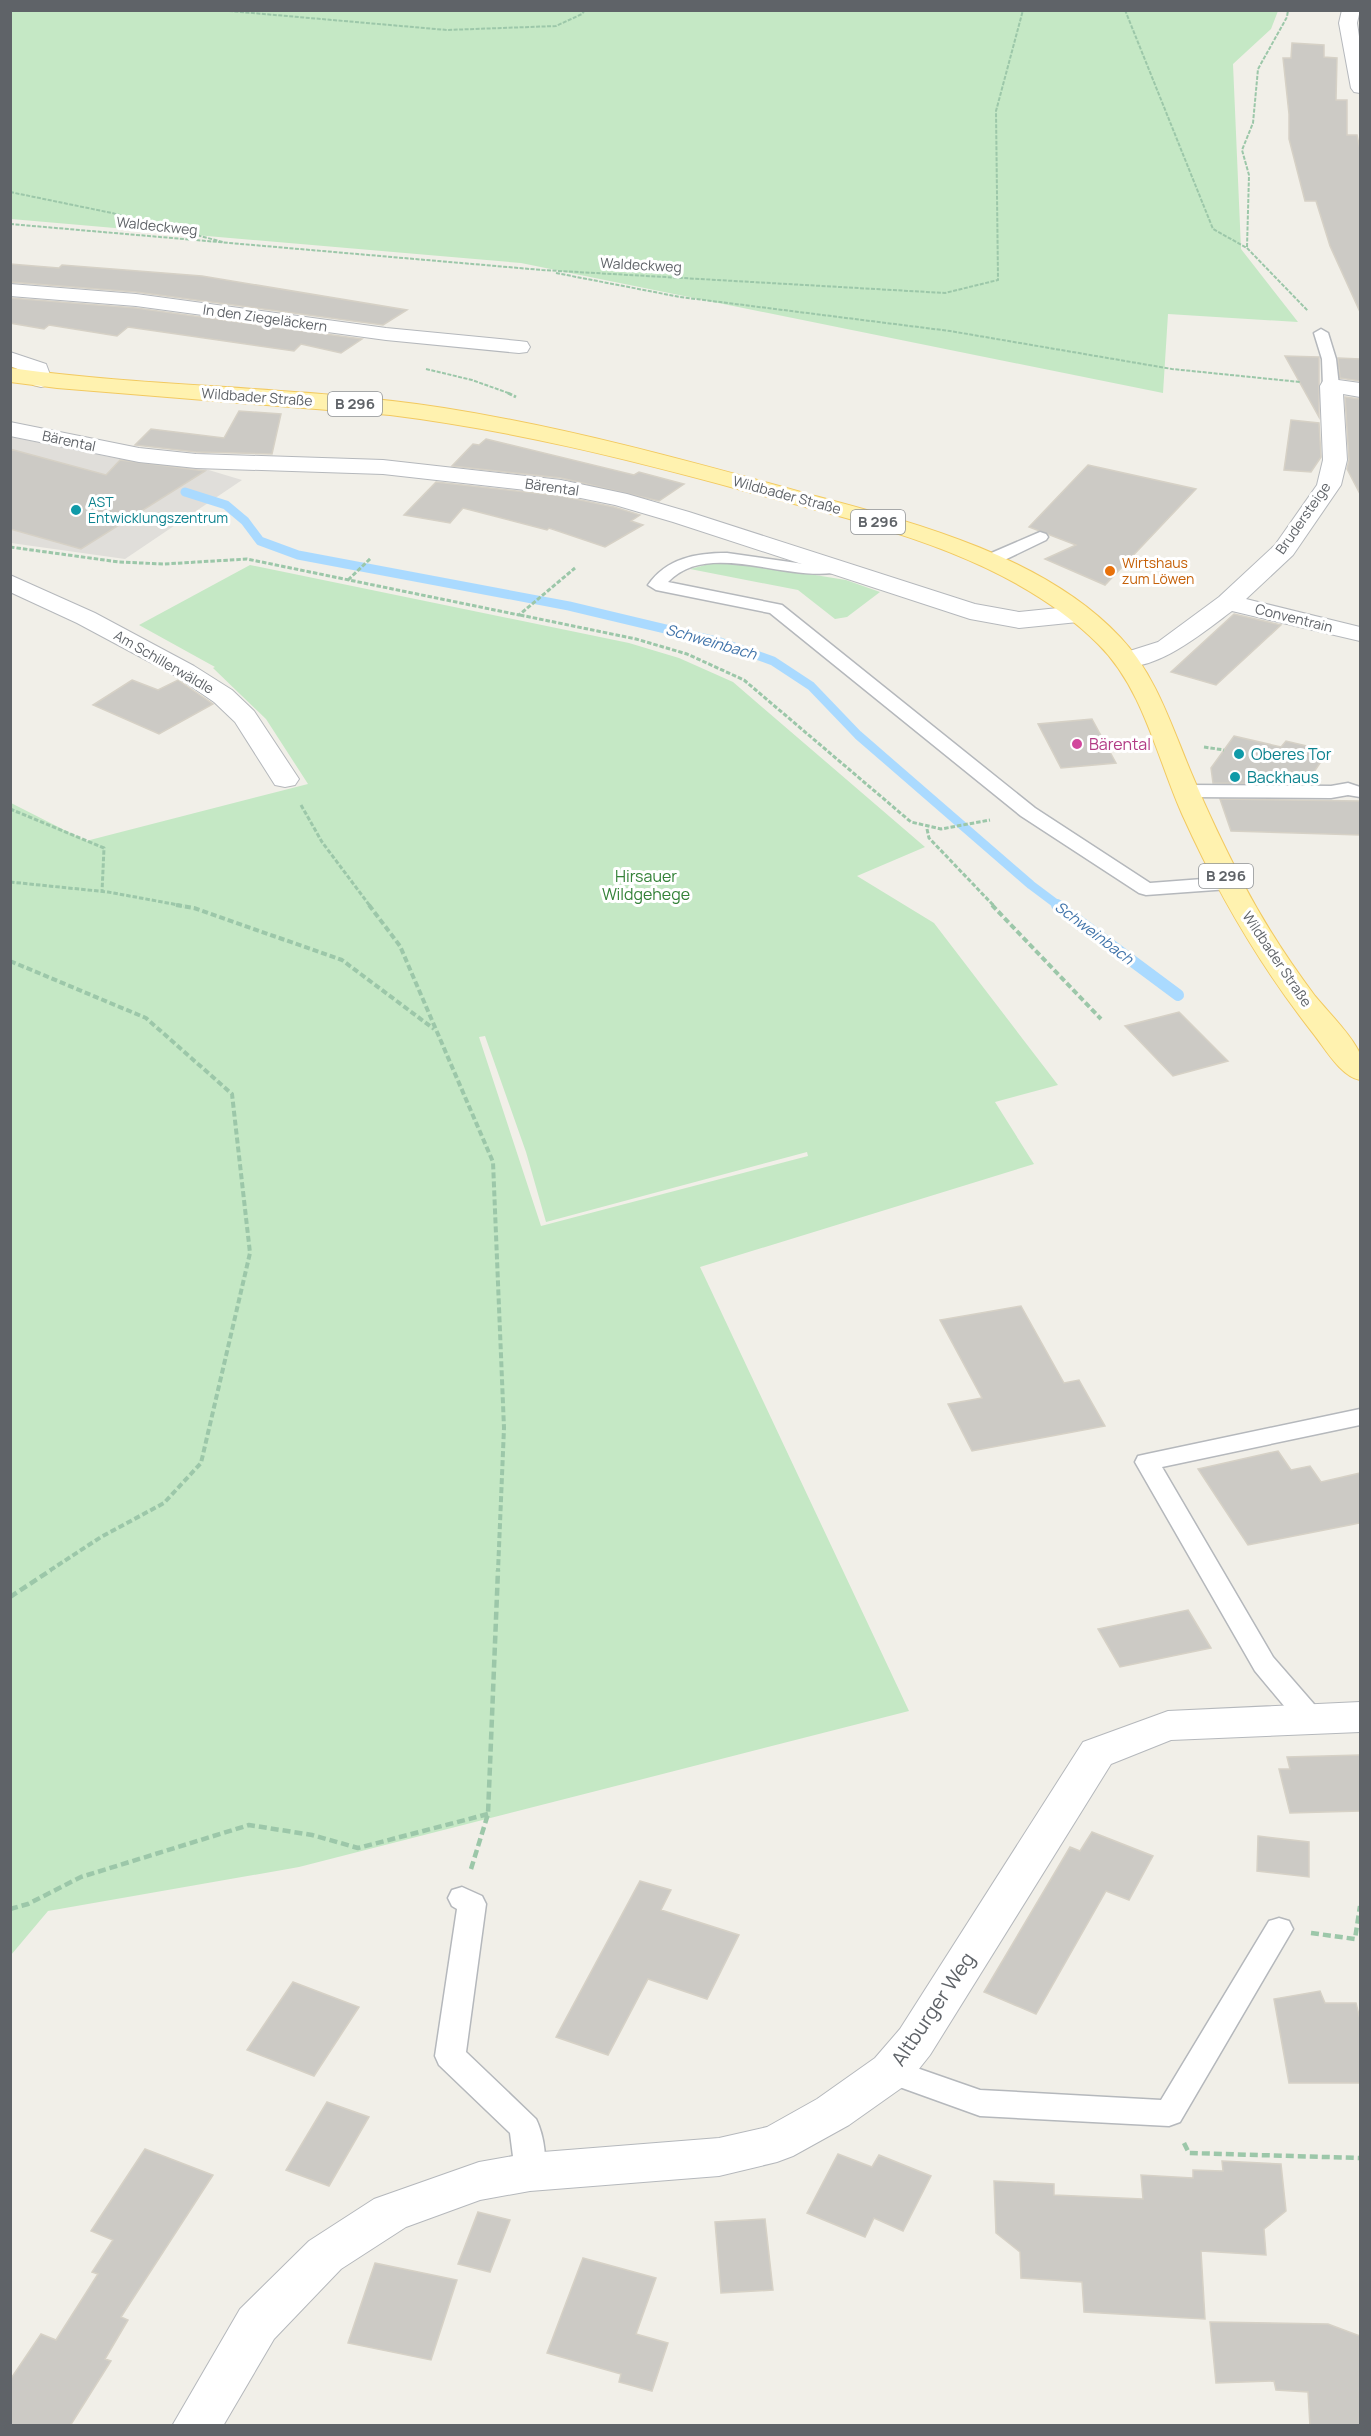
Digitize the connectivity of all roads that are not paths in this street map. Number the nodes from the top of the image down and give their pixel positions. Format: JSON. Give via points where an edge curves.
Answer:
{"nodes":[{"id":1,"x":1351,"y":10,"type":"edge"},
{"id":2,"x":1360,"y":88,"type":"edge"},
{"id":3,"x":10,"y":290,"type":"edge"},
{"id":4,"x":1321,"y":333,"type":"road end"},
{"id":5,"x":519,"y":347,"type":"dead end"},
{"id":6,"x":10,"y":358,"type":"edge"},
{"id":7,"x":10,"y":375,"type":"edge"},
{"id":8,"x":41,"y":380,"type":"junction"},
{"id":9,"x":1331,"y":386,"type":"junction"},
{"id":10,"x":1360,"y":390,"type":"edge"},
{"id":11,"x":10,"y":429,"type":"edge"},
{"id":12,"x":1040,"y":537,"type":"dead end"},
{"id":13,"x":988,"y":561,"type":"junction"},
{"id":14,"x":838,"y":567,"type":"junction"},
{"id":15,"x":10,"y":582,"type":"edge"},
{"id":16,"x":1228,"y":602,"type":"junction"},
{"id":17,"x":1078,"y":614,"type":"junction"},
{"id":18,"x":1360,"y":634,"type":"edge"},
{"id":19,"x":1126,"y":660,"type":"junction"},
{"id":20,"x":285,"y":779,"type":"road end"},
{"id":21,"x":1185,"y":791,"type":"junction"},
{"id":22,"x":1360,"y":792,"type":"edge"},
{"id":23,"x":1229,"y":883,"type":"junction"},
{"id":24,"x":1360,"y":1071,"type":"edge"},
{"id":25,"x":1360,"y":1417,"type":"edge"},
{"id":26,"x":1360,"y":1717,"type":"edge"},
{"id":27,"x":1310,"y":1718,"type":"junction"},
{"id":28,"x":462,"y":1898,"type":"road end"},
{"id":29,"x":1279,"y":1929,"type":"road end"},
{"id":30,"x":891,"y":2071,"type":"junction"},
{"id":31,"x":530,"y":2172,"type":"junction"},
{"id":32,"x":196,"y":2426,"type":"edge"}],
"edges":[{"from":1,"to":2,"type":"street","via":[[1348,23]]},
{"from":3,"to":5,"type":"street","name":"In den Ziegeläckern","via":[[136,300],[375,333]]},
{"from":4,"to":9,"type":"lane","name":"Brudersteige","via":[[1329,359]]},
{"from":6,"to":8,"type":"street","via":[[38,369]]},
{"from":7,"to":8,"type":"main road","name":"Wildbader Straße","number":"B 296"},
{"from":8,"to":13,"type":"main road","name":"Wildbader Straße","number":"B 296","via":[[328,402],[476,420],[643,457],[831,507]]},
{"from":9,"to":10,"type":"street"},
{"from":9,"to":16,"type":"street","name":"Brudersteige","via":[[1335,460],[1329,484],[1284,550]]},
{"from":11,"to":14,"type":"street","name":"Bärental","via":[[139,455],[196,461],[382,467],[561,488],[619,499]]},
{"from":12,"to":13,"type":"lane"},
{"from":13,"to":17,"type":"main road","name":"Wildbader Straße","number":"B 296","via":[[1041,588]]},
{"from":14,"to":17,"type":"street","name":"Bärental","via":[[970,611],[1019,620]]},
{"from":14,"to":23,"type":"lane","via":[[807,570],[724,557],[675,568],[656,585],[776,609],[1028,812],[1146,888]]},
{"from":15,"to":20,"type":"street","name":"Am Schillerwäldle","via":[[96,623],[223,696],[245,717]]},
{"from":16,"to":18,"type":"street","name":"Conventrain"},
{"from":16,"to":19,"type":"street","name":"Brudersteige","via":[[1167,647]]},
{"from":17,"to":19,"type":"main road","name":"Wildbader Straße","number":"B 296"},
{"from":19,"to":21,"type":"main road","name":"Wildbader Straße","number":"B 296","via":[[1147,692]]},
{"from":21,"to":22,"type":"lane"},
{"from":21,"to":23,"type":"main road","name":"Wildbader Straße","number":"B 296"},
{"from":23,"to":24,"type":"main road","name":"Wildbader Straße","number":"B 296","via":[[1287,979]]},
{"from":25,"to":27,"type":"lane","via":[[1147,1462],[1264,1664]]},
{"from":26,"to":27,"type":"street","name":"Altburger Weg"},
{"from":27,"to":30,"type":"street","name":"Altburger Weg","via":[[1168,1726],[1097,1753],[915,2042]]},
{"from":28,"to":31,"type":"lane","via":[[472,1904],[450,2056],[525,2128]]},
{"from":29,"to":30,"type":"lane","via":[[1169,2113],[980,2103]]},
{"from":30,"to":31,"type":"street","name":"Altburger Weg","via":[[833,2112],[777,2143],[719,2157]]},
{"from":31,"to":32,"type":"street","name":"Altburger Weg","via":[[479,2181],[390,2213],[326,2256],[257,2324]]}]}
